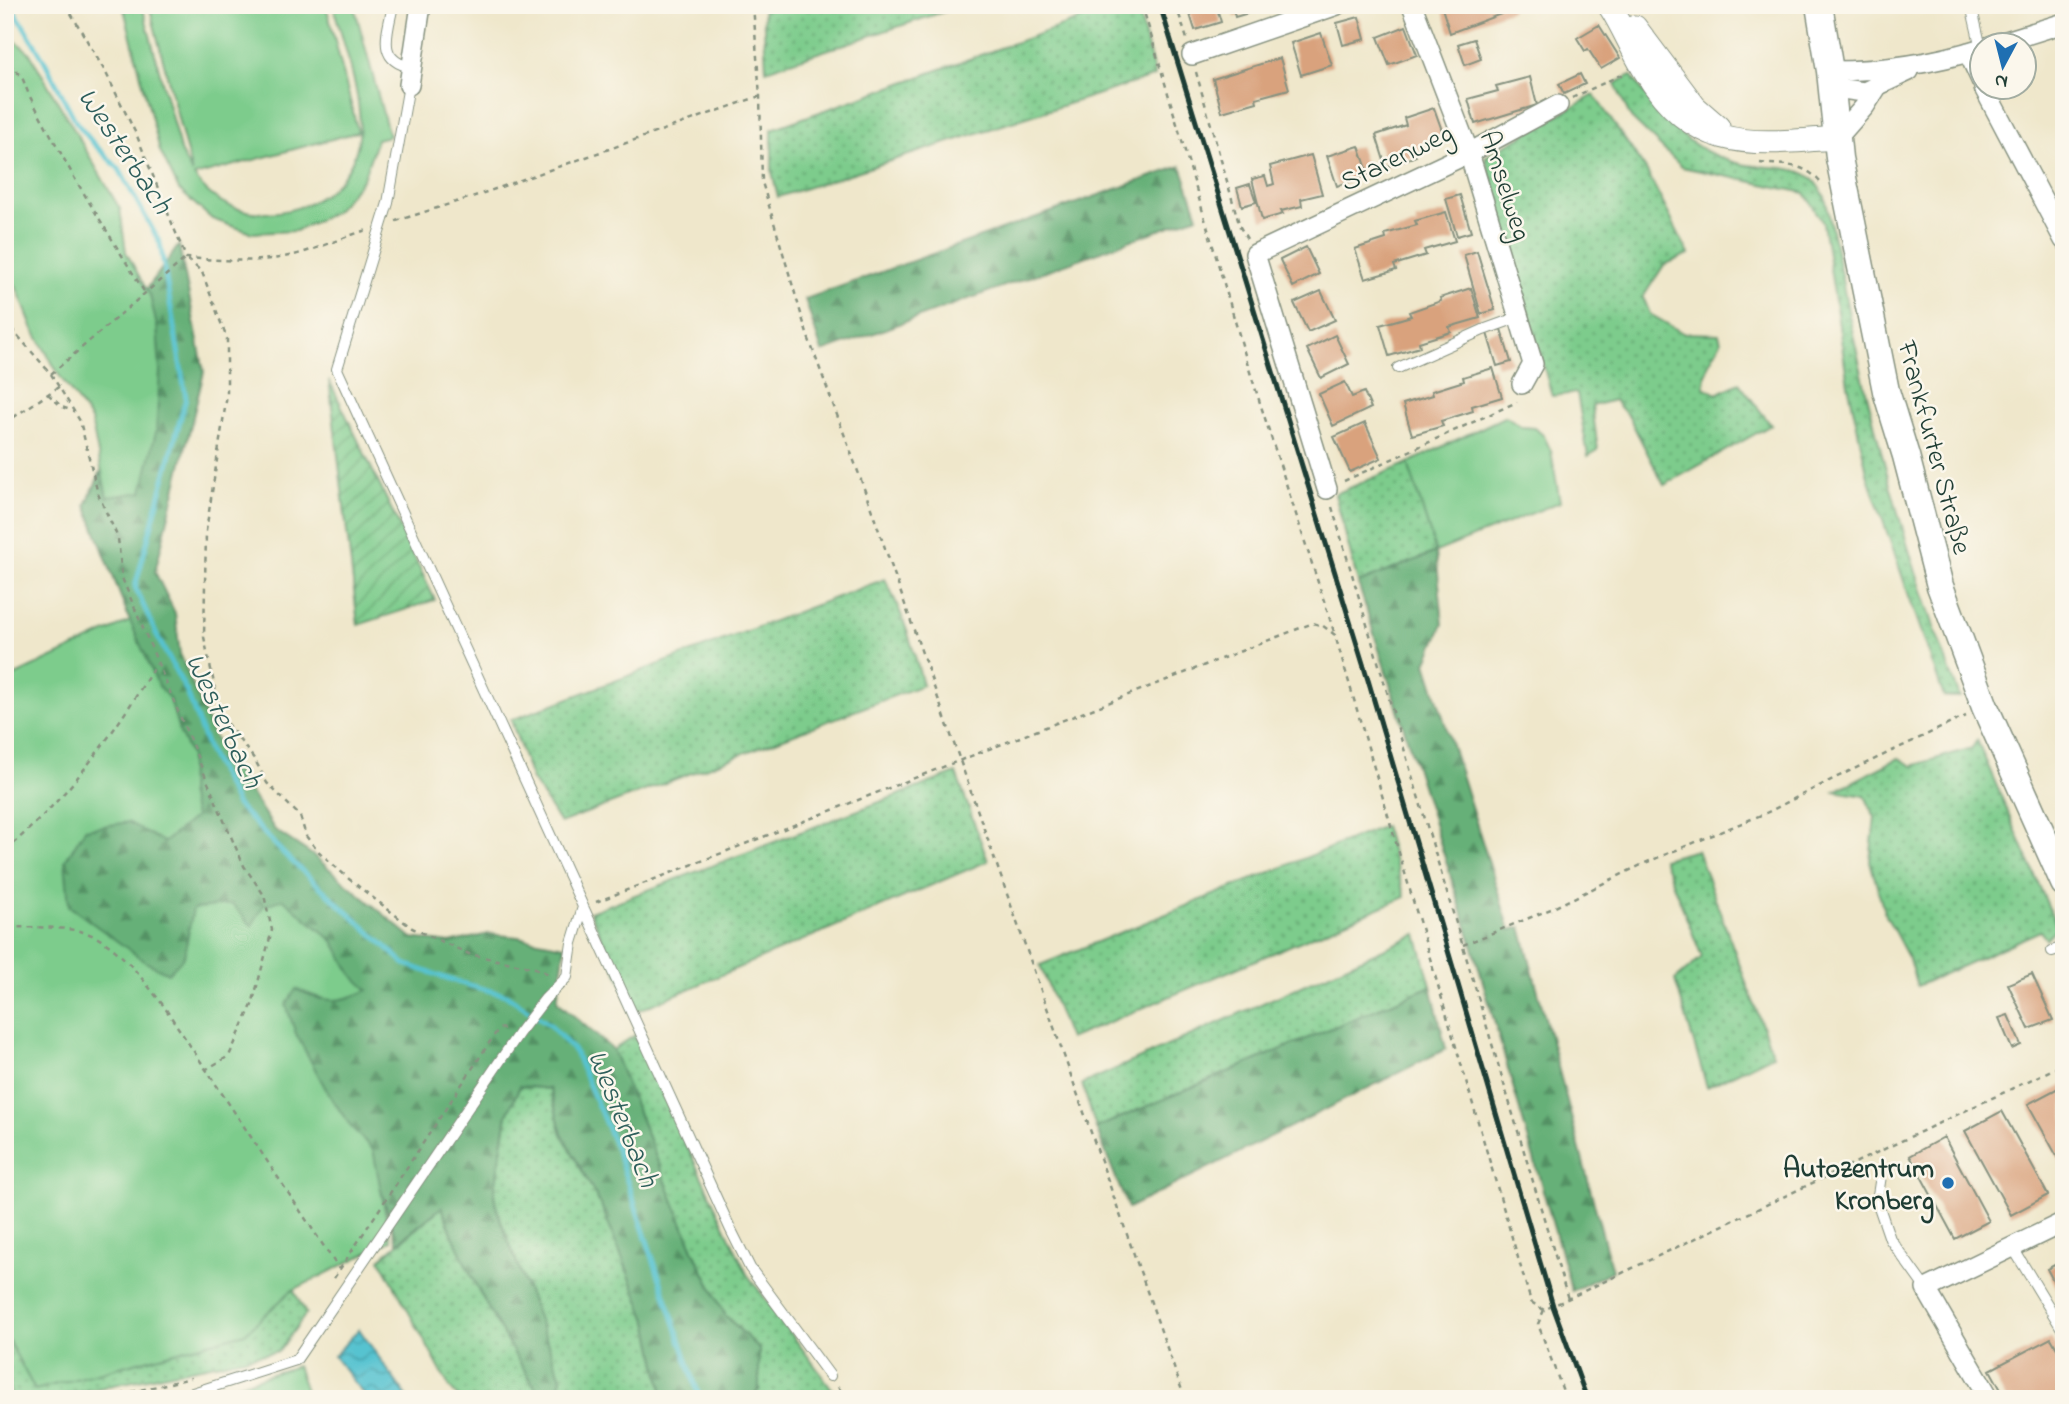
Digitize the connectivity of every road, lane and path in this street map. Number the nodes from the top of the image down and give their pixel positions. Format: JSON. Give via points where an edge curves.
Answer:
{"nodes":[{"id":1,"x":66,"y":5,"type":"edge"},
{"id":2,"x":393,"y":5,"type":"edge"},
{"id":3,"x":421,"y":5,"type":"edge"},
{"id":4,"x":753,"y":5,"type":"edge"},
{"id":5,"x":1142,"y":5,"type":"edge"},
{"id":6,"x":1176,"y":5,"type":"edge"},
{"id":7,"x":1337,"y":5,"type":"edge"},
{"id":8,"x":1412,"y":5,"type":"edge"},
{"id":9,"x":1819,"y":5,"type":"edge"},
{"id":10,"x":1971,"y":5,"type":"edge"},
{"id":11,"x":1611,"y":8,"type":"edge"},
{"id":12,"x":2064,"y":23,"type":"edge"},
{"id":13,"x":1975,"y":32,"type":"edge"},
{"id":14,"x":2035,"y":32,"type":"edge"},
{"id":15,"x":1968,"y":52,"type":"edge"},
{"id":16,"x":5,"y":55,"type":"edge"},
{"id":17,"x":1192,"y":55,"type":"junction"},
{"id":18,"x":1920,"y":65,"type":"junction"},
{"id":19,"x":1633,"y":70,"type":"dead end"},
{"id":20,"x":1830,"y":72,"type":"junction"},
{"id":21,"x":411,"y":76,"type":"junction"},
{"id":22,"x":1877,"y":87,"type":"junction"},
{"id":23,"x":760,"y":96,"type":"junction"},
{"id":24,"x":1991,"y":102,"type":"edge"},
{"id":25,"x":1558,"y":105,"type":"joint"},
{"id":26,"x":1837,"y":138,"type":"junction"},
{"id":27,"x":1469,"y":153,"type":"junction"},
{"id":28,"x":1751,"y":162,"type":"dead end"},
{"id":29,"x":1824,"y":187,"type":"dead end"},
{"id":30,"x":381,"y":226,"type":"junction"},
{"id":31,"x":2064,"y":240,"type":"edge"},
{"id":32,"x":1255,"y":254,"type":"junction"},
{"id":33,"x":186,"y":258,"type":"junction"},
{"id":34,"x":145,"y":293,"type":"junction"},
{"id":35,"x":1519,"y":317,"type":"junction"},
{"id":36,"x":5,"y":321,"type":"edge"},
{"id":37,"x":1398,"y":368,"type":"dead end"},
{"id":38,"x":51,"y":374,"type":"junction"},
{"id":39,"x":1522,"y":384,"type":"joint"},
{"id":40,"x":60,"y":386,"type":"junction"},
{"id":41,"x":48,"y":394,"type":"junction"},
{"id":42,"x":73,"y":411,"type":"junction"},
{"id":43,"x":5,"y":422,"type":"edge"},
{"id":44,"x":1327,"y":489,"type":"junction"},
{"id":45,"x":1335,"y":635,"type":"junction"},
{"id":46,"x":156,"y":664,"type":"junction"},
{"id":47,"x":1985,"y":707,"type":"junction"},
{"id":48,"x":961,"y":761,"type":"junction"},
{"id":49,"x":5,"y":850,"type":"edge"},
{"id":50,"x":2059,"y":891,"type":"edge"},
{"id":51,"x":583,"y":907,"type":"junction"},
{"id":52,"x":5,"y":918,"type":"edge"},
{"id":53,"x":2064,"y":920,"type":"edge"},
{"id":54,"x":7,"y":927,"type":"edge"},
{"id":55,"x":1463,"y":945,"type":"junction"},
{"id":56,"x":2064,"y":947,"type":"edge"},
{"id":57,"x":2052,"y":951,"type":"dead end"},
{"id":58,"x":562,"y":981,"type":"junction"},
{"id":59,"x":519,"y":1033,"type":"junction"},
{"id":60,"x":2064,"y":1064,"type":"edge"},
{"id":61,"x":205,"y":1070,"type":"junction"},
{"id":62,"x":1881,"y":1176,"type":"dead end"},
{"id":63,"x":2064,"y":1222,"type":"edge"},
{"id":64,"x":2013,"y":1248,"type":"junction"},
{"id":65,"x":339,"y":1269,"type":"junction"},
{"id":66,"x":332,"y":1280,"type":"dead end"},
{"id":67,"x":1926,"y":1289,"type":"junction"},
{"id":68,"x":1568,"y":1299,"type":"junction"},
{"id":69,"x":1544,"y":1311,"type":"junction"},
{"id":70,"x":2064,"y":1332,"type":"edge"},
{"id":71,"x":830,"y":1376,"type":"dead end"},
{"id":72,"x":194,"y":1377,"type":"dead end"},
{"id":73,"x":102,"y":1399,"type":"edge"},
{"id":74,"x":174,"y":1399,"type":"edge"},
{"id":75,"x":1185,"y":1399,"type":"edge"},
{"id":76,"x":1566,"y":1399,"type":"edge"},
{"id":77,"x":1990,"y":1399,"type":"edge"}],
"edges":[{"from":1,"to":33,"type":"path","via":[[138,136]]},
{"from":2,"to":21,"type":"lane","via":[[388,52]]},
{"from":3,"to":21,"type":"street"},
{"from":4,"to":23,"type":"path"},
{"from":5,"to":45,"type":"path","via":[[1250,372]]},
{"from":6,"to":17,"type":"path"},
{"from":7,"to":17,"type":"street"},
{"from":8,"to":27,"type":"street","name":"Amselweg"},
{"from":9,"to":20,"type":"main road","name":"Frankfurter Straße"},
{"from":10,"to":13,"type":"lane"},
{"from":11,"to":26,"type":"street","via":[[1643,69],[1672,108],[1700,130],[1738,141],[1768,143]]},
{"from":12,"to":14,"type":"street"},
{"from":15,"to":18,"type":"street"},
{"from":16,"to":34,"type":"path"},
{"from":17,"to":32,"type":"path","via":[[1240,227]]},
{"from":18,"to":20,"type":"street"},
{"from":18,"to":22,"type":"street"},
{"from":19,"to":25,"type":"path"},
{"from":20,"to":22,"type":"street","via":[[1842,89],[1864,92]]},
{"from":20,"to":26,"type":"main road","name":"Frankfurter Straße"},
{"from":21,"to":30,"type":"lane"},
{"from":22,"to":26,"type":"street"},
{"from":23,"to":30,"type":"path"},
{"from":23,"to":48,"type":"path","via":[[762,182],[807,334]]},
{"from":24,"to":31,"type":"street"},
{"from":25,"to":27,"type":"street","name":"Starenweg"},
{"from":26,"to":47,"type":"main road","name":"Frankfurter Straße","via":[[1886,391],[1940,586]]},
{"from":27,"to":32,"type":"street","name":"Starenweg"},
{"from":27,"to":35,"type":"street","name":"Amselweg"},
{"from":28,"to":29,"type":"path","via":[[1812,172]]},
{"from":30,"to":33,"type":"path","via":[[282,258]]},
{"from":30,"to":51,"type":"lane","via":[[337,369]]},
{"from":32,"to":44,"type":"street"},
{"from":33,"to":34,"type":"path"},
{"from":33,"to":58,"type":"path","via":[[202,272],[227,339],[227,395],[206,531],[204,637],[221,716],[267,783],[300,816],[306,836],[317,850],[412,928],[469,954],[534,968]]},
{"from":34,"to":38,"type":"path"},
{"from":35,"to":37,"type":"lane"},
{"from":35,"to":39,"type":"street","name":"Amselweg","via":[[1533,364]]},
{"from":36,"to":38,"type":"path"},
{"from":38,"to":40,"type":"path"},
{"from":39,"to":44,"type":"path","via":[[1517,402]]},
{"from":40,"to":41,"type":"path"},
{"from":40,"to":42,"type":"path"},
{"from":41,"to":42,"type":"path"},
{"from":41,"to":43,"type":"path"},
{"from":42,"to":46,"type":"path","via":[[80,421],[97,494],[118,538],[122,578]]},
{"from":44,"to":55,"type":"path"},
{"from":45,"to":48,"type":"path","via":[[1314,623]]},
{"from":45,"to":69,"type":"path","via":[[1531,1302]]},
{"from":46,"to":49,"type":"path","via":[[131,707],[57,803]]},
{"from":46,"to":61,"type":"path","via":[[239,856],[264,895],[272,930],[252,1006],[229,1056]]},
{"from":47,"to":50,"type":"main road","name":"Frankfurter Straße"},
{"from":47,"to":55,"type":"path","via":[[1766,813]]},
{"from":48,"to":51,"type":"path"},
{"from":48,"to":75,"type":"path"},
{"from":50,"to":53,"type":"path"},
{"from":51,"to":58,"type":"lane","via":[[567,977]]},
{"from":51,"to":71,"type":"lane","via":[[750,1268]]},
{"from":52,"to":54,"type":"path"},
{"from":54,"to":61,"type":"path","via":[[94,936],[163,1004]]},
{"from":55,"to":68,"type":"path"},
{"from":56,"to":57,"type":"lane"},
{"from":58,"to":59,"type":"lane"},
{"from":59,"to":65,"type":"path","via":[[499,1028]]},
{"from":59,"to":74,"type":"lane","via":[[296,1360]]},
{"from":60,"to":68,"type":"path"},
{"from":61,"to":65,"type":"path"},
{"from":62,"to":67,"type":"lane","via":[[1877,1201],[1891,1239]]},
{"from":63,"to":64,"type":"street"},
{"from":64,"to":67,"type":"street"},
{"from":64,"to":70,"type":"lane"},
{"from":65,"to":66,"type":"path"},
{"from":67,"to":77,"type":"street"},
{"from":68,"to":69,"type":"path"},
{"from":69,"to":76,"type":"path","via":[[1538,1324]]},
{"from":72,"to":73,"type":"path"}]}
